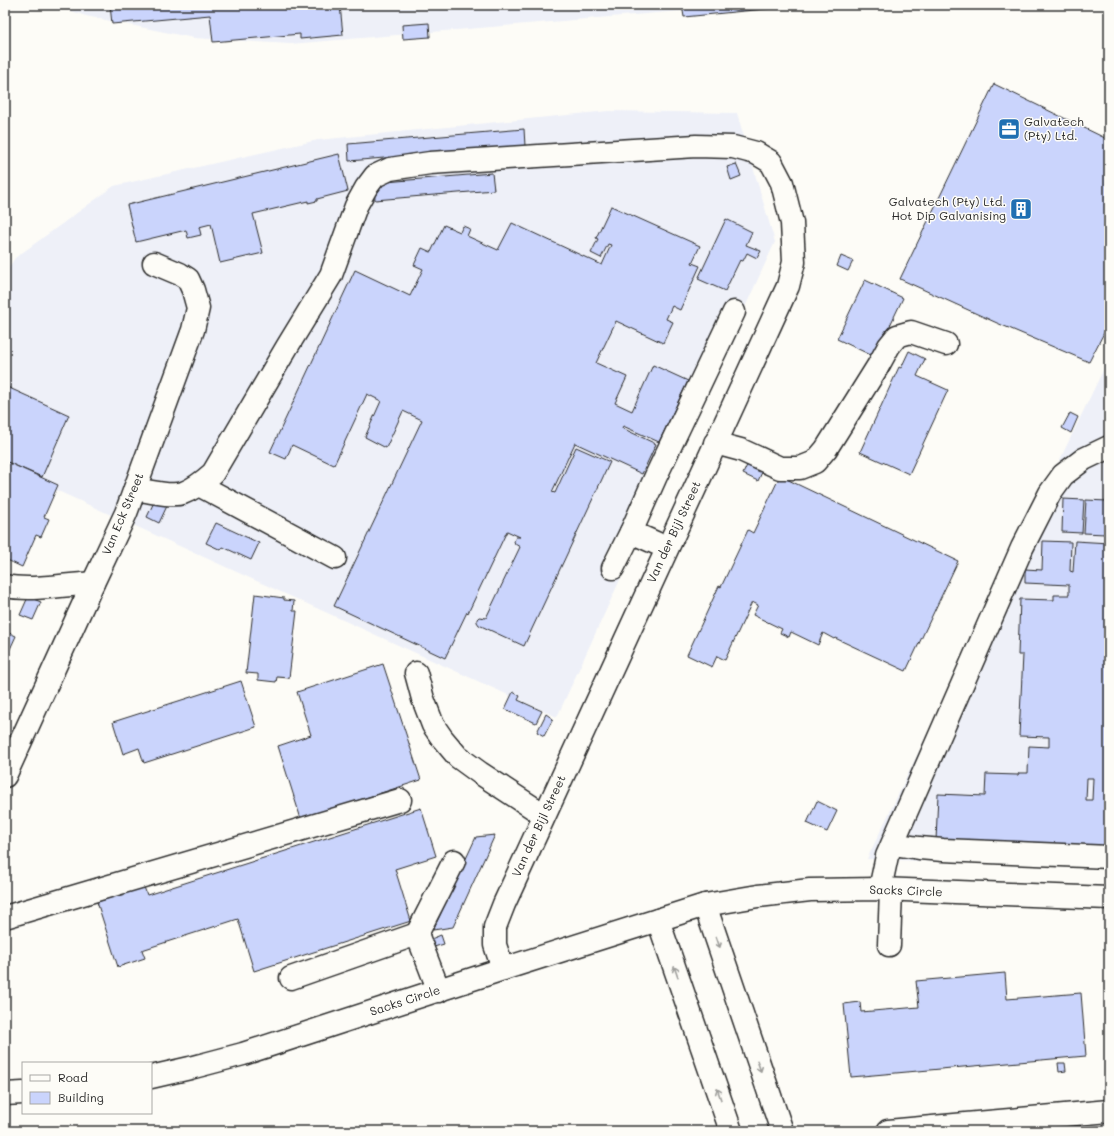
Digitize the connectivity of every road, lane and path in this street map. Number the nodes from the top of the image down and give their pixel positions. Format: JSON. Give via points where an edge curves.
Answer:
{"nodes":[{"id":1,"x":154,"y":263,"type":"dead end"},
{"id":2,"x":734,"y":312,"type":"dead end"},
{"id":3,"x":946,"y":344,"type":"dead end"},
{"id":4,"x":716,"y":443,"type":"junction"},
{"id":5,"x":1109,"y":447,"type":"edge"},
{"id":6,"x":199,"y":485,"type":"junction"},
{"id":7,"x":135,"y":489,"type":"junction"},
{"id":8,"x":631,"y":532,"type":"junction"},
{"id":9,"x":667,"y":548,"type":"junction"},
{"id":10,"x":336,"y":558,"type":"dead end"},
{"id":11,"x":614,"y":568,"type":"dead end"},
{"id":12,"x":93,"y":584,"type":"junction"},
{"id":13,"x":5,"y":586,"type":"edge"},
{"id":14,"x":416,"y":673,"type":"dead end"},
{"id":15,"x":5,"y":776,"type":"edge"},
{"id":16,"x":400,"y":800,"type":"dead end"},
{"id":17,"x":544,"y":815,"type":"junction"},
{"id":18,"x":893,"y":844,"type":"junction"},
{"id":19,"x":1109,"y":857,"type":"edge"},
{"id":20,"x":454,"y":862,"type":"dead end"},
{"id":21,"x":885,"y":890,"type":"junction"},
{"id":22,"x":1109,"y":898,"type":"edge"},
{"id":23,"x":705,"y":906,"type":"junction"},
{"id":24,"x":5,"y":917,"type":"edge"},
{"id":25,"x":658,"y":920,"type":"junction"},
{"id":26,"x":417,"y":934,"type":"junction"},
{"id":27,"x":889,"y":945,"type":"dead end"},
{"id":28,"x":503,"y":969,"type":"junction"},
{"id":29,"x":291,"y":978,"type":"dead end"},
{"id":30,"x":440,"y":990,"type":"junction"},
{"id":31,"x":152,"y":1077,"type":"edge"},
{"id":32,"x":22,"y":1093,"type":"edge"},
{"id":33,"x":5,"y":1094,"type":"edge"},
{"id":34,"x":1109,"y":1111,"type":"edge"},
{"id":35,"x":732,"y":1131,"type":"edge"},
{"id":36,"x":782,"y":1131,"type":"edge"},
{"id":37,"x":888,"y":1131,"type":"edge"}],
"edges":[{"from":1,"to":7,"type":"street","name":"Van Eck Street","via":[[188,279],[194,290],[198,308],[194,330]]},
{"from":2,"to":8,"type":"street"},
{"from":3,"to":4,"type":"street","via":[[911,332],[897,336],[888,346],[878,366],[815,462],[800,468],[780,468],[741,450]]},
{"from":4,"to":6,"type":"street","name":"Van der Bijl Street","via":[[788,286],[794,262],[792,223],[782,183],[771,162],[756,153],[733,148],[696,146],[430,163],[390,169],[375,176],[356,206],[331,275],[213,473]]},
{"from":4,"to":9,"type":"street","name":"Van der Bijl Street"},
{"from":5,"to":18,"type":"street","via":[[1084,459],[1063,475],[1050,493],[1022,548]]},
{"from":6,"to":7,"type":"street","name":"Van der Bijl Street","via":[[183,493],[170,494]]},
{"from":6,"to":10,"type":"street"},
{"from":7,"to":12,"type":"street","name":"Van Eck Street"},
{"from":8,"to":9,"type":"street"},
{"from":8,"to":11,"type":"street"},
{"from":9,"to":17,"type":"street","name":"Van der Bijl Street"},
{"from":12,"to":13,"type":"street","via":[[36,588]]},
{"from":12,"to":15,"type":"street","name":"Van Eck Street"},
{"from":14,"to":17,"type":"street","via":[[433,725],[458,756]]},
{"from":16,"to":24,"type":"street"},
{"from":17,"to":28,"type":"street","name":"Van der Bijl Street","via":[[495,927],[495,945]]},
{"from":18,"to":19,"type":"street","via":[[943,850]]},
{"from":18,"to":21,"type":"street","via":[[887,856]]},
{"from":20,"to":26,"type":"street"},
{"from":21,"to":22,"type":"street","name":"Sacks Circle"},
{"from":21,"to":23,"type":"street","name":"Sacks Circle","via":[[810,890]]},
{"from":21,"to":27,"type":"street"},
{"from":23,"to":25,"type":"street","name":"Sacks Circle"},
{"from":23,"to":36,"type":"street","one_way":true},
{"from":25,"to":28,"type":"street","name":"Sacks Circle"},
{"from":35,"to":25,"type":"street","one_way":true},
{"from":26,"to":29,"type":"street"},
{"from":26,"to":30,"type":"street"},
{"from":28,"to":30,"type":"street","name":"Sacks Circle"},
{"from":30,"to":31,"type":"street","name":"Sacks Circle","via":[[243,1054]]},
{"from":32,"to":33,"type":"street"},
{"from":34,"to":37,"type":"street"}]}
